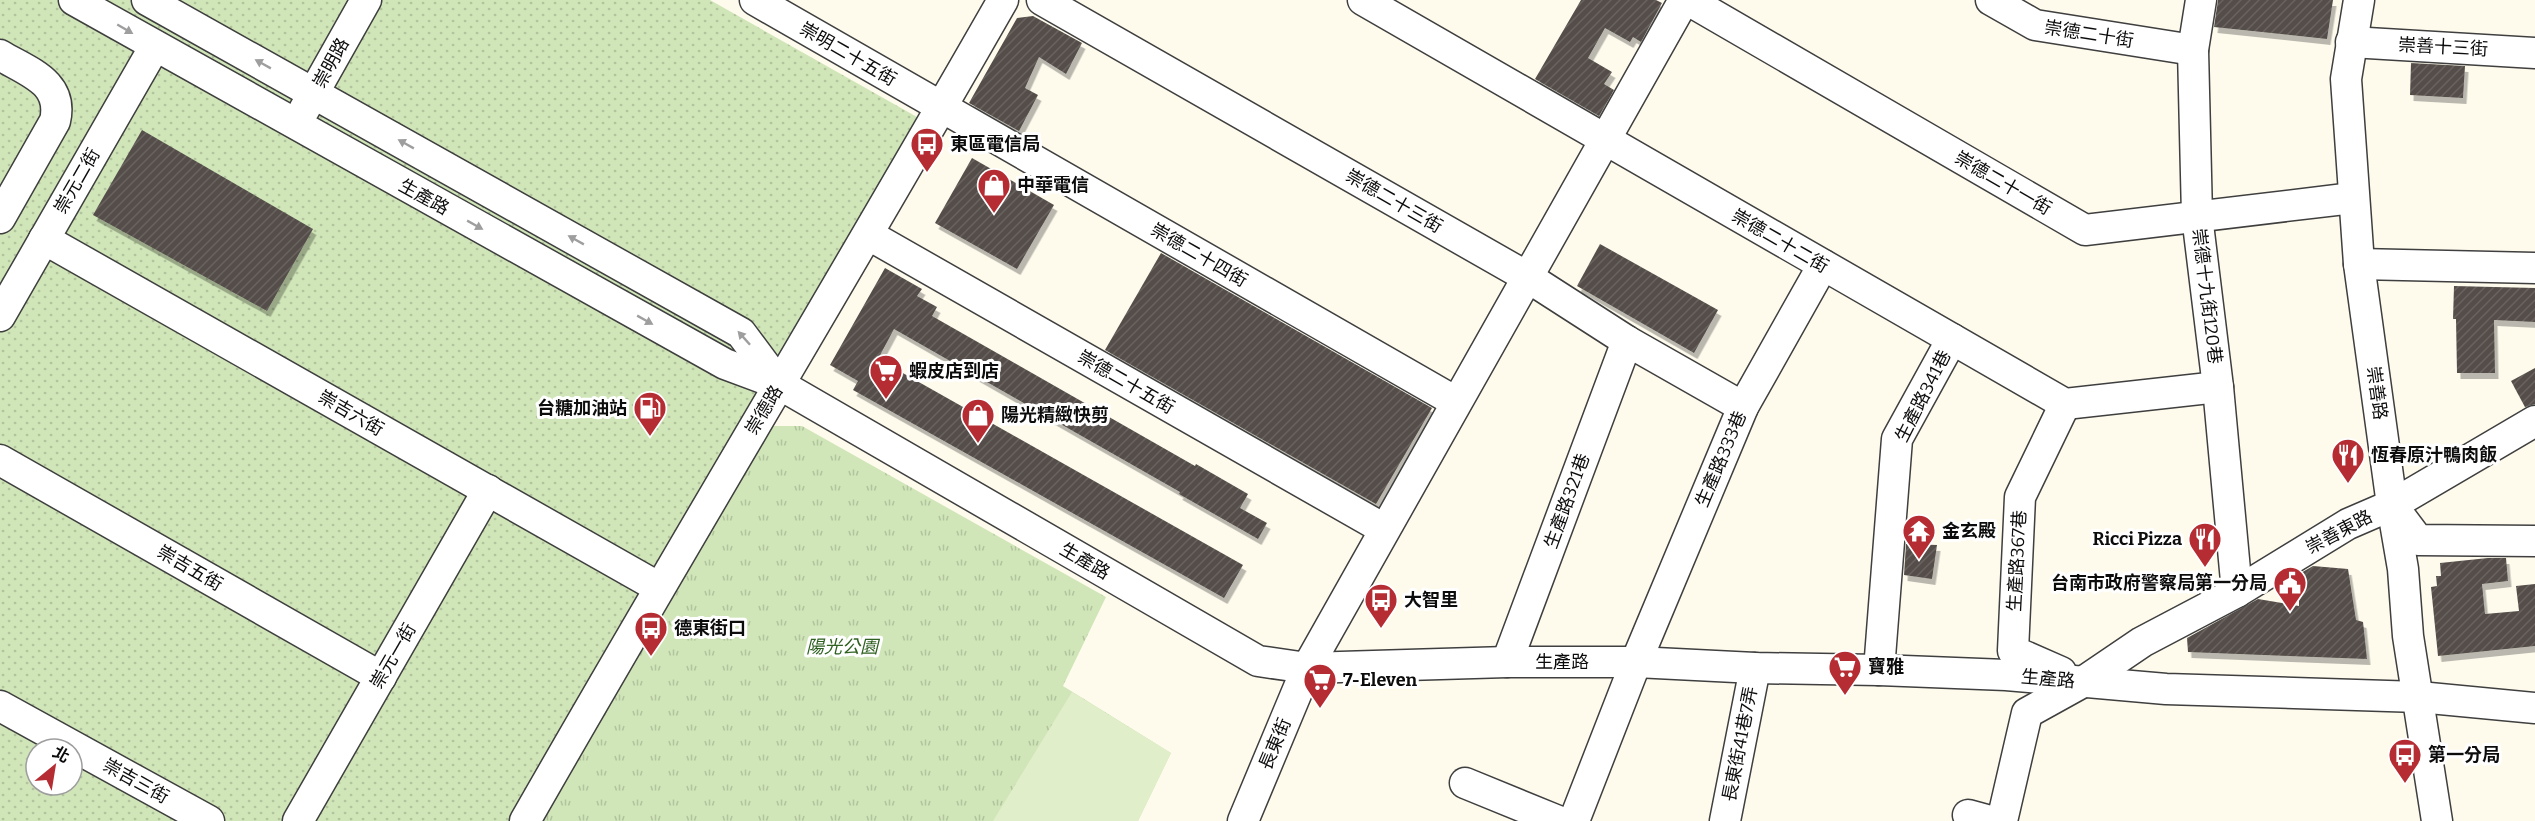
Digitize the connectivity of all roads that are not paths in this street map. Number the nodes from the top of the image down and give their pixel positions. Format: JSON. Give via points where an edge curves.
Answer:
{"nodes":[{"id":1,"x":74,"y":0,"type":"edge"},
{"id":2,"x":147,"y":0,"type":"edge"},
{"id":3,"x":366,"y":0,"type":"edge"},
{"id":4,"x":755,"y":0,"type":"edge"},
{"id":5,"x":1003,"y":0,"type":"edge"},
{"id":6,"x":1042,"y":0,"type":"edge"},
{"id":7,"x":1363,"y":0,"type":"edge"},
{"id":8,"x":1686,"y":0,"type":"edge"},
{"id":9,"x":1991,"y":0,"type":"edge"},
{"id":10,"x":2201,"y":0,"type":"edge"},
{"id":11,"x":2359,"y":0,"type":"edge"},
{"id":12,"x":2351,"y":42,"type":"junction"},
{"id":13,"x":155,"y":46,"type":"junction"},
{"id":14,"x":2193,"y":50,"type":"junction"},
{"id":15,"x":2535,"y":53,"type":"edge"},
{"id":16,"x":0,"y":56,"type":"edge"},
{"id":17,"x":314,"y":93,"type":"junction"},
{"id":18,"x":941,"y":108,"type":"junction"},
{"id":19,"x":295,"y":125,"type":"junction"},
{"id":20,"x":1605,"y":141,"type":"junction"},
{"id":21,"x":2353,"y":198,"type":"junction"},
{"id":22,"x":2197,"y":216,"type":"junction"},
{"id":23,"x":0,"y":218,"type":"edge"},
{"id":24,"x":869,"y":235,"type":"junction"},
{"id":25,"x":44,"y":238,"type":"junction"},
{"id":26,"x":2359,"y":264,"type":"junction"},
{"id":27,"x":1823,"y":265,"type":"junction"},
{"id":28,"x":2535,"y":268,"type":"edge"},
{"id":29,"x":1529,"y":278,"type":"junction"},
{"id":30,"x":0,"y":316,"type":"edge"},
{"id":31,"x":1952,"y":339,"type":"junction"},
{"id":32,"x":1627,"y":340,"type":"junction"},
{"id":33,"x":779,"y":384,"type":"junction"},
{"id":34,"x":2218,"y":387,"type":"junction"},
{"id":35,"x":1456,"y":402,"type":"junction"},
{"id":36,"x":2065,"y":404,"type":"junction"},
{"id":37,"x":1743,"y":407,"type":"junction"},
{"id":38,"x":2535,"y":421,"type":"edge"},
{"id":39,"x":0,"y":460,"type":"edge"},
{"id":40,"x":488,"y":490,"type":"junction"},
{"id":41,"x":2392,"y":505,"type":"junction"},
{"id":42,"x":1384,"y":529,"type":"junction"},
{"id":43,"x":2535,"y":541,"type":"edge"},
{"id":44,"x":658,"y":587,"type":"junction"},
{"id":45,"x":2237,"y":592,"type":"junction"},
{"id":46,"x":1507,"y":662,"type":"junction"},
{"id":47,"x":1636,"y":662,"type":"junction"},
{"id":48,"x":1307,"y":668,"type":"junction"},
{"id":49,"x":1755,"y":668,"type":"junction"},
{"id":50,"x":1879,"y":670,"type":"junction"},
{"id":51,"x":381,"y":677,"type":"junction"},
{"id":52,"x":2083,"y":682,"type":"junction"},
{"id":53,"x":2419,"y":697,"type":"junction"},
{"id":54,"x":0,"y":706,"type":"edge"},
{"id":55,"x":2535,"y":708,"type":"edge"},
{"id":56,"x":1465,"y":783,"type":"dead end"},
{"id":57,"x":209,"y":821,"type":"edge"},
{"id":58,"x":298,"y":821,"type":"edge"},
{"id":59,"x":525,"y":821,"type":"edge"},
{"id":60,"x":1243,"y":821,"type":"edge"},
{"id":61,"x":1558,"y":821,"type":"edge"},
{"id":62,"x":1574,"y":821,"type":"edge"},
{"id":63,"x":1725,"y":821,"type":"edge"},
{"id":64,"x":2002,"y":821,"type":"edge"},
{"id":65,"x":2437,"y":821,"type":"edge"}],
"edges":[{"from":1,"to":13,"type":"street","name":"生產路","one_way":true},
{"from":17,"to":2,"type":"street","name":"生產路","one_way":true},
{"from":3,"to":17,"type":"street","name":"崇明路"},
{"from":4,"to":18,"type":"street","name":"崇明二十五街"},
{"from":5,"to":18,"type":"street","name":"崇德路"},
{"from":6,"to":29,"type":"street","name":"崇德二十三街"},
{"from":7,"to":20,"type":"street","name":"崇德二十二街"},
{"from":8,"to":20,"type":"street","name":"長東街"},
{"from":8,"to":22,"type":"street","name":"崇德二十一街","via":[[2085,230]]},
{"from":9,"to":14,"type":"street","name":"崇德二十街","via":[[2035,25]]},
{"from":10,"to":14,"type":"street","name":"崇德十九街120巷"},
{"from":11,"to":12,"type":"street","name":"崇善路"},
{"from":12,"to":15,"type":"street","name":"崇善十三街"},
{"from":12,"to":21,"type":"street","name":"崇善路","via":[[2346,79]]},
{"from":13,"to":19,"type":"street","name":"生產路"},
{"from":13,"to":25,"type":"street","name":"崇元二街"},
{"from":14,"to":22,"type":"street","name":"崇德十九街120巷"},
{"from":16,"to":23,"type":"street","via":[[46,82],[54,94],[57,112]]},
{"from":17,"to":19,"type":"street","name":"崇明路"},
{"from":33,"to":17,"type":"street","name":"生產路","one_way":true,"via":[[741,333]]},
{"from":18,"to":24,"type":"street","name":"崇德路"},
{"from":18,"to":35,"type":"street","name":"崇德二十四街"},
{"from":19,"to":33,"type":"street","name":"生產路","one_way":true,"via":[[725,364]]},
{"from":20,"to":27,"type":"street","name":"崇德二十二街"},
{"from":20,"to":29,"type":"street","name":"長東街"},
{"from":21,"to":22,"type":"street","name":"崇德二十一街"},
{"from":21,"to":26,"type":"street","name":"崇善路"},
{"from":22,"to":34,"type":"street","name":"崇德十九街120巷"},
{"from":24,"to":33,"type":"street","name":"崇德路"},
{"from":24,"to":42,"type":"street","name":"崇德二十五街"},
{"from":25,"to":30,"type":"street","name":"崇元二街"},
{"from":25,"to":40,"type":"street","name":"崇吉六街"},
{"from":26,"to":28,"type":"street"},
{"from":26,"to":41,"type":"street","name":"崇善路"},
{"from":27,"to":31,"type":"street","name":"崇德二十二街"},
{"from":27,"to":37,"type":"street","name":"生產路333巷"},
{"from":29,"to":32,"type":"street","name":"崇德二十三街"},
{"from":29,"to":35,"type":"street","name":"長東街"},
{"from":31,"to":36,"type":"street","name":"崇德二十二街"},
{"from":31,"to":50,"type":"street","name":"生產路341巷","via":[[1897,439]]},
{"from":32,"to":37,"type":"street","name":"崇德二十三街"},
{"from":32,"to":46,"type":"street","name":"生產路321巷"},
{"from":33,"to":44,"type":"street","name":"崇德路"},
{"from":33,"to":48,"type":"street","name":"生產路","via":[[1258,661]]},
{"from":34,"to":36,"type":"street"},
{"from":34,"to":45,"type":"street","name":"崇德十九街120巷"},
{"from":35,"to":42,"type":"street","name":"長東街"},
{"from":36,"to":52,"type":"street","name":"生產路367巷","via":[[2020,497],[2013,651]]},
{"from":37,"to":47,"type":"street","name":"生產路333巷"},
{"from":38,"to":41,"type":"street","name":"崇善東路"},
{"from":39,"to":51,"type":"street","name":"崇吉五街"},
{"from":40,"to":44,"type":"street","name":"崇吉六街"},
{"from":40,"to":51,"type":"street","name":"崇元一街"},
{"from":41,"to":43,"type":"street","via":[[2418,540]]},
{"from":41,"to":45,"type":"street","name":"崇善東路","via":[[2348,524]]},
{"from":41,"to":53,"type":"street","name":"崇善路"},
{"from":42,"to":48,"type":"street","name":"長東街"},
{"from":44,"to":59,"type":"street","name":"崇德路"},
{"from":45,"to":52,"type":"street","name":"崇善東路","via":[[2142,642]]},
{"from":46,"to":47,"type":"street","name":"生產路"},
{"from":46,"to":48,"type":"street","name":"生產路"},
{"from":47,"to":49,"type":"street","name":"生產路"},
{"from":47,"to":62,"type":"street","name":"生產路333巷"},
{"from":48,"to":60,"type":"street","name":"長東街"},
{"from":49,"to":50,"type":"street","name":"生產路"},
{"from":49,"to":63,"type":"street","name":"長東街41巷7弄"},
{"from":50,"to":52,"type":"street","name":"生產路"},
{"from":51,"to":58,"type":"street","name":"崇元一街"},
{"from":52,"to":53,"type":"street","name":"生產路","via":[[2166,689]]},
{"from":52,"to":64,"type":"street","name":"崇善東路","via":[[2027,713]]},
{"from":53,"to":55,"type":"street","name":"生產路"},
{"from":53,"to":65,"type":"street","name":"崇善路"},
{"from":54,"to":57,"type":"street","name":"崇吉三街"},
{"from":56,"to":61,"type":"street"}]}
